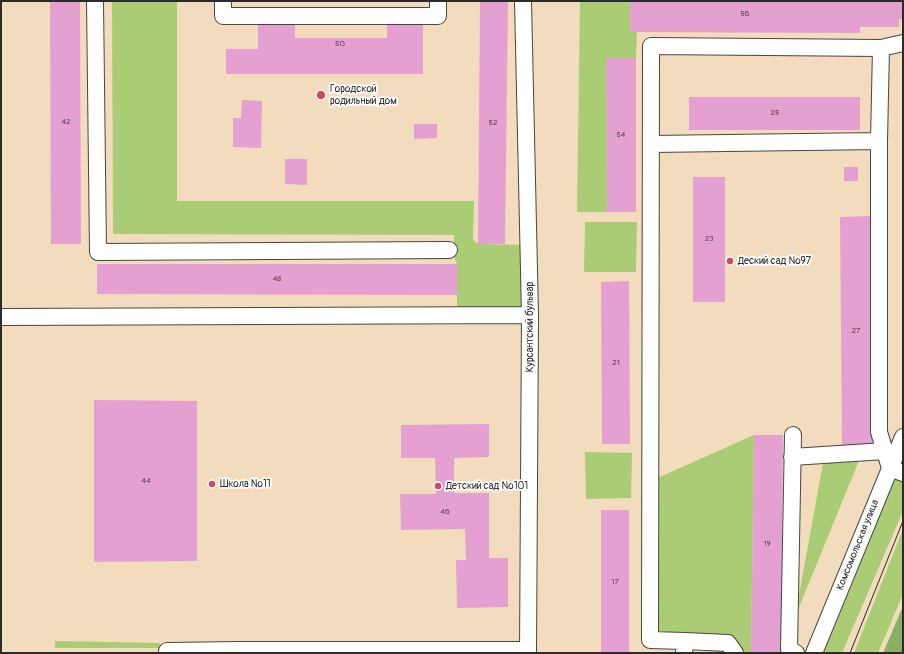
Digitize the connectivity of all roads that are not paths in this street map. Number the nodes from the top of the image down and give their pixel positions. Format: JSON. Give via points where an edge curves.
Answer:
{"nodes":[{"id":1,"x":95,"y":1,"type":"edge"},
{"id":2,"x":223,"y":1,"type":"edge"},
{"id":3,"x":438,"y":1,"type":"edge"},
{"id":4,"x":523,"y":1,"type":"edge"},
{"id":5,"x":903,"y":43,"type":"edge"},
{"id":6,"x":881,"y":48,"type":"junction"},
{"id":7,"x":879,"y":141,"type":"junction"},
{"id":8,"x":651,"y":144,"type":"junction"},
{"id":9,"x":449,"y":250,"type":"dead end"},
{"id":10,"x":530,"y":315,"type":"junction"},
{"id":11,"x":1,"y":317,"type":"edge"},
{"id":12,"x":793,"y":435,"type":"dead end"},
{"id":13,"x":903,"y":438,"type":"edge"},
{"id":14,"x":885,"y":452,"type":"junction"},
{"id":15,"x":792,"y":457,"type":"junction"},
{"id":16,"x":896,"y":470,"type":"edge"},
{"id":17,"x":685,"y":647,"type":"edge"},
{"id":18,"x":241,"y":651,"type":"edge"},
{"id":19,"x":528,"y":652,"type":"edge"},
{"id":20,"x":167,"y":653,"type":"edge"},
{"id":21,"x":735,"y":653,"type":"edge"},
{"id":22,"x":796,"y":653,"type":"edge"},
{"id":23,"x":814,"y":653,"type":"edge"}],
"edges":[{"from":1,"to":9,"type":"street","via":[[98,252]]},
{"from":2,"to":3,"type":"street","via":[[223,16],[438,16]]},
{"from":4,"to":10,"type":"street","name":"Курсантский бульвар"},
{"from":5,"to":6,"type":"street"},
{"from":6,"to":7,"type":"street"},
{"from":6,"to":8,"type":"street","via":[[651,46]]},
{"from":7,"to":8,"type":"street"},
{"from":7,"to":14,"type":"street","via":[[879,432]]},
{"from":8,"to":17,"type":"street","via":[[650,640]]},
{"from":10,"to":11,"type":"street"},
{"from":10,"to":19,"type":"street","name":"Курсантский бульвар"},
{"from":12,"to":15,"type":"street"},
{"from":13,"to":16,"type":"street","name":"Комсомольская улица"},
{"from":14,"to":15,"type":"street"},
{"from":14,"to":16,"type":"street"},
{"from":15,"to":22,"type":"street","via":[[789,649]]},
{"from":16,"to":23,"type":"street","name":"Комсомольская улица"},
{"from":17,"to":21,"type":"street","via":[[728,643]]},
{"from":18,"to":19,"type":"street"},
{"from":18,"to":20,"type":"street"}]}
